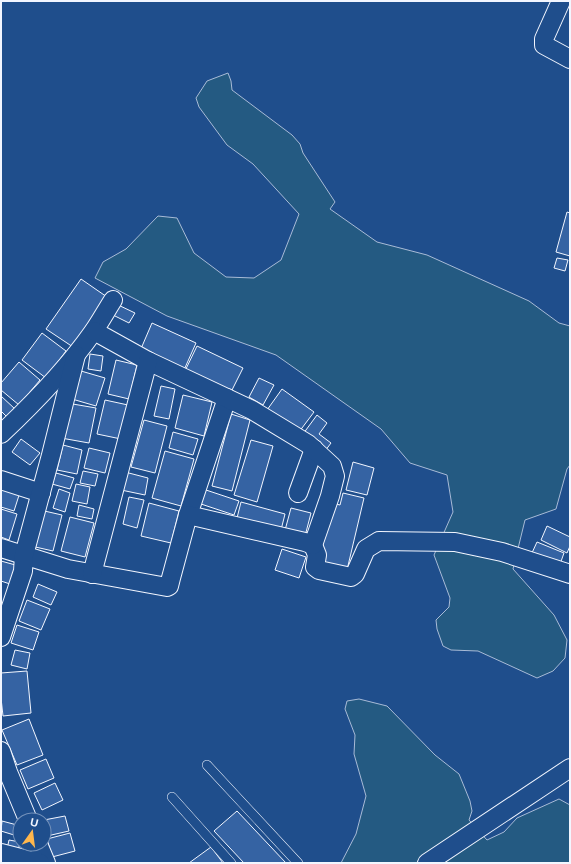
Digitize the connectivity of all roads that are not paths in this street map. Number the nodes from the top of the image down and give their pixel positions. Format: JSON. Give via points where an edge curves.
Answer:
{"nodes":[{"id":1,"x":561,"y":1,"type":"edge"},
{"id":2,"x":570,"y":59,"type":"edge"},
{"id":3,"x":112,"y":300,"type":"dead end"},
{"id":4,"x":94,"y":330,"type":"junction"},
{"id":5,"x":76,"y":355,"type":"junction"},
{"id":6,"x":148,"y":362,"type":"junction"},
{"id":7,"x":227,"y":398,"type":"junction"},
{"id":8,"x":1,"y":434,"type":"edge"},
{"id":9,"x":314,"y":449,"type":"junction"},
{"id":10,"x":1,"y":480,"type":"edge"},
{"id":11,"x":41,"y":493,"type":"junction"},
{"id":12,"x":298,"y":493,"type":"dead end"},
{"id":13,"x":188,"y":515,"type":"junction"},
{"id":14,"x":313,"y":545,"type":"junction"},
{"id":15,"x":1,"y":548,"type":"edge"},
{"id":16,"x":24,"y":555,"type":"junction"},
{"id":17,"x":92,"y":574,"type":"junction"},
{"id":18,"x":570,"y":574,"type":"edge"},
{"id":19,"x":2,"y":628,"type":"edge"},
{"id":20,"x":1,"y":751,"type":"edge"},
{"id":21,"x":207,"y":765,"type":"dead end"},
{"id":22,"x":570,"y":768,"type":"edge"},
{"id":23,"x":4,"y":772,"type":"edge"},
{"id":24,"x":172,"y":797,"type":"dead end"},
{"id":25,"x":24,"y":812,"type":"edge"},
{"id":26,"x":41,"y":852,"type":"edge"},
{"id":27,"x":1,"y":853,"type":"edge"},
{"id":28,"x":40,"y":863,"type":"edge"},
{"id":29,"x":46,"y":863,"type":"edge"},
{"id":30,"x":230,"y":863,"type":"edge"},
{"id":31,"x":298,"y":863,"type":"edge"},
{"id":32,"x":427,"y":863,"type":"edge"}],
"edges":[{"from":1,"to":2,"type":"street","via":[[544,39],[544,45]]},
{"from":3,"to":4,"type":"street"},
{"from":4,"to":5,"type":"street"},
{"from":4,"to":6,"type":"street"},
{"from":5,"to":8,"type":"street","via":[[37,400]]},
{"from":5,"to":11,"type":"street"},
{"from":6,"to":7,"type":"street"},
{"from":6,"to":17,"type":"street"},
{"from":7,"to":9,"type":"street","via":[[252,410]]},
{"from":7,"to":13,"type":"street"},
{"from":9,"to":12,"type":"street"},
{"from":9,"to":14,"type":"street","via":[[332,466],[335,476]]},
{"from":10,"to":11,"type":"street"},
{"from":11,"to":16,"type":"street"},
{"from":13,"to":14,"type":"street"},
{"from":13,"to":17,"type":"street","via":[[169,586]]},
{"from":14,"to":18,"type":"street","via":[[317,555],[315,567],[351,578],[366,549],[379,541],[455,542],[502,552]]},
{"from":15,"to":16,"type":"street"},
{"from":16,"to":17,"type":"street"},
{"from":16,"to":19,"type":"street","via":[[23,571]]},
{"from":20,"to":23,"type":"street"},
{"from":21,"to":31,"type":"lane"},
{"from":22,"to":32,"type":"street"},
{"from":23,"to":25,"type":"street"},
{"from":24,"to":30,"type":"lane"},
{"from":26,"to":29,"type":"street"},
{"from":27,"to":28,"type":"street"}]}
